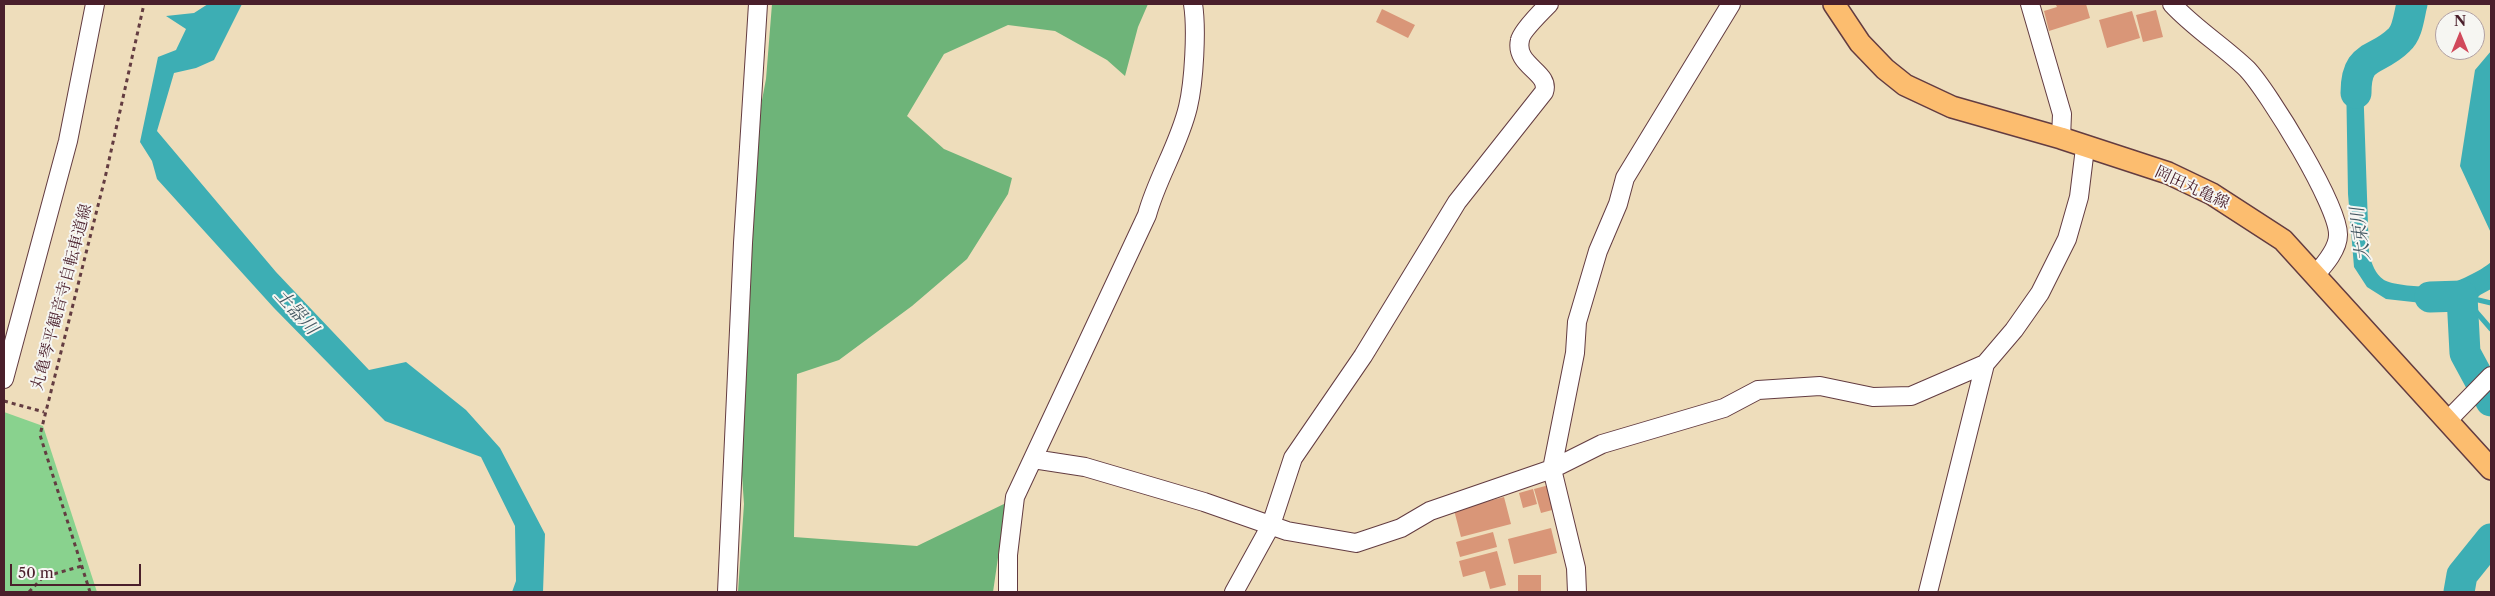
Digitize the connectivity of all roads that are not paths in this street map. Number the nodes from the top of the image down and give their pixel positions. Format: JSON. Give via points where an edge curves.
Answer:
{"nodes":[{"id":1,"x":95,"y":4,"type":"edge"},
{"id":2,"x":758,"y":4,"type":"edge"},
{"id":3,"x":1193,"y":4,"type":"edge"},
{"id":4,"x":1548,"y":4,"type":"edge"},
{"id":5,"x":1731,"y":4,"type":"edge"},
{"id":6,"x":1834,"y":4,"type":"edge"},
{"id":7,"x":2030,"y":4,"type":"edge"},
{"id":8,"x":2172,"y":4,"type":"edge"},
{"id":9,"x":2061,"y":138,"type":"junction"},
{"id":10,"x":2085,"y":148,"type":"junction"},
{"id":11,"x":2316,"y":274,"type":"junction"},
{"id":12,"x":1985,"y":364,"type":"junction"},
{"id":13,"x":4,"y":379,"type":"edge"},
{"id":14,"x":2485,"y":382,"type":"edge"},
{"id":15,"x":2448,"y":420,"type":"junction"},
{"id":16,"x":1033,"y":459,"type":"junction"},
{"id":17,"x":2488,"y":466,"type":"edge"},
{"id":18,"x":1552,"y":469,"type":"junction"},
{"id":19,"x":1271,"y":525,"type":"junction"},
{"id":20,"x":727,"y":592,"type":"edge"},
{"id":21,"x":1008,"y":592,"type":"edge"},
{"id":22,"x":1234,"y":592,"type":"edge"},
{"id":23,"x":1577,"y":592,"type":"edge"},
{"id":24,"x":1928,"y":592,"type":"edge"}],
"edges":[{"from":1,"to":13,"type":"street","via":[[68,141]]},
{"from":2,"to":20,"type":"street"},
{"from":3,"to":16,"type":"street","via":[[1188,107],[1172,152],[1153,191],[1147,215]]},
{"from":4,"to":19,"type":"street","via":[[1519,41],[1520,52],[1529,67],[1544,79],[1544,92],[1457,202],[1363,356],[1293,458]]},
{"from":5,"to":18,"type":"street","via":[[1624,178],[1577,322],[1575,353]]},
{"from":6,"to":9,"type":"main road","name":"岡田丸亀線","via":[[1860,43],[1906,85],[1952,107]]},
{"from":7,"to":9,"type":"street","via":[[2062,114]]},
{"from":8,"to":11,"type":"street","via":[[2248,70],[2267,93],[2311,168],[2333,215],[2338,235],[2326,263]]},
{"from":9,"to":10,"type":"main road","name":"岡田丸亀線"},
{"from":10,"to":11,"type":"main road","name":"岡田丸亀線","via":[[2168,173],[2212,194],[2283,240]]},
{"from":10,"to":12,"type":"street","via":[[2079,196],[2067,239],[2040,293]]},
{"from":11,"to":15,"type":"main road","name":"岡田丸亀線"},
{"from":12,"to":18,"type":"street","via":[[1910,396],[1873,397],[1820,386],[1758,390],[1724,408],[1602,444]]},
{"from":12,"to":24,"type":"street"},
{"from":14,"to":15,"type":"street"},
{"from":15,"to":17,"type":"main road","name":"岡田丸亀線"},
{"from":16,"to":19,"type":"street","via":[[1085,467]]},
{"from":16,"to":21,"type":"street","via":[[1015,497],[1008,555]]},
{"from":18,"to":19,"type":"street","via":[[1430,511],[1401,528],[1356,543]]},
{"from":18,"to":23,"type":"street","via":[[1576,568]]},
{"from":19,"to":22,"type":"street"}]}
